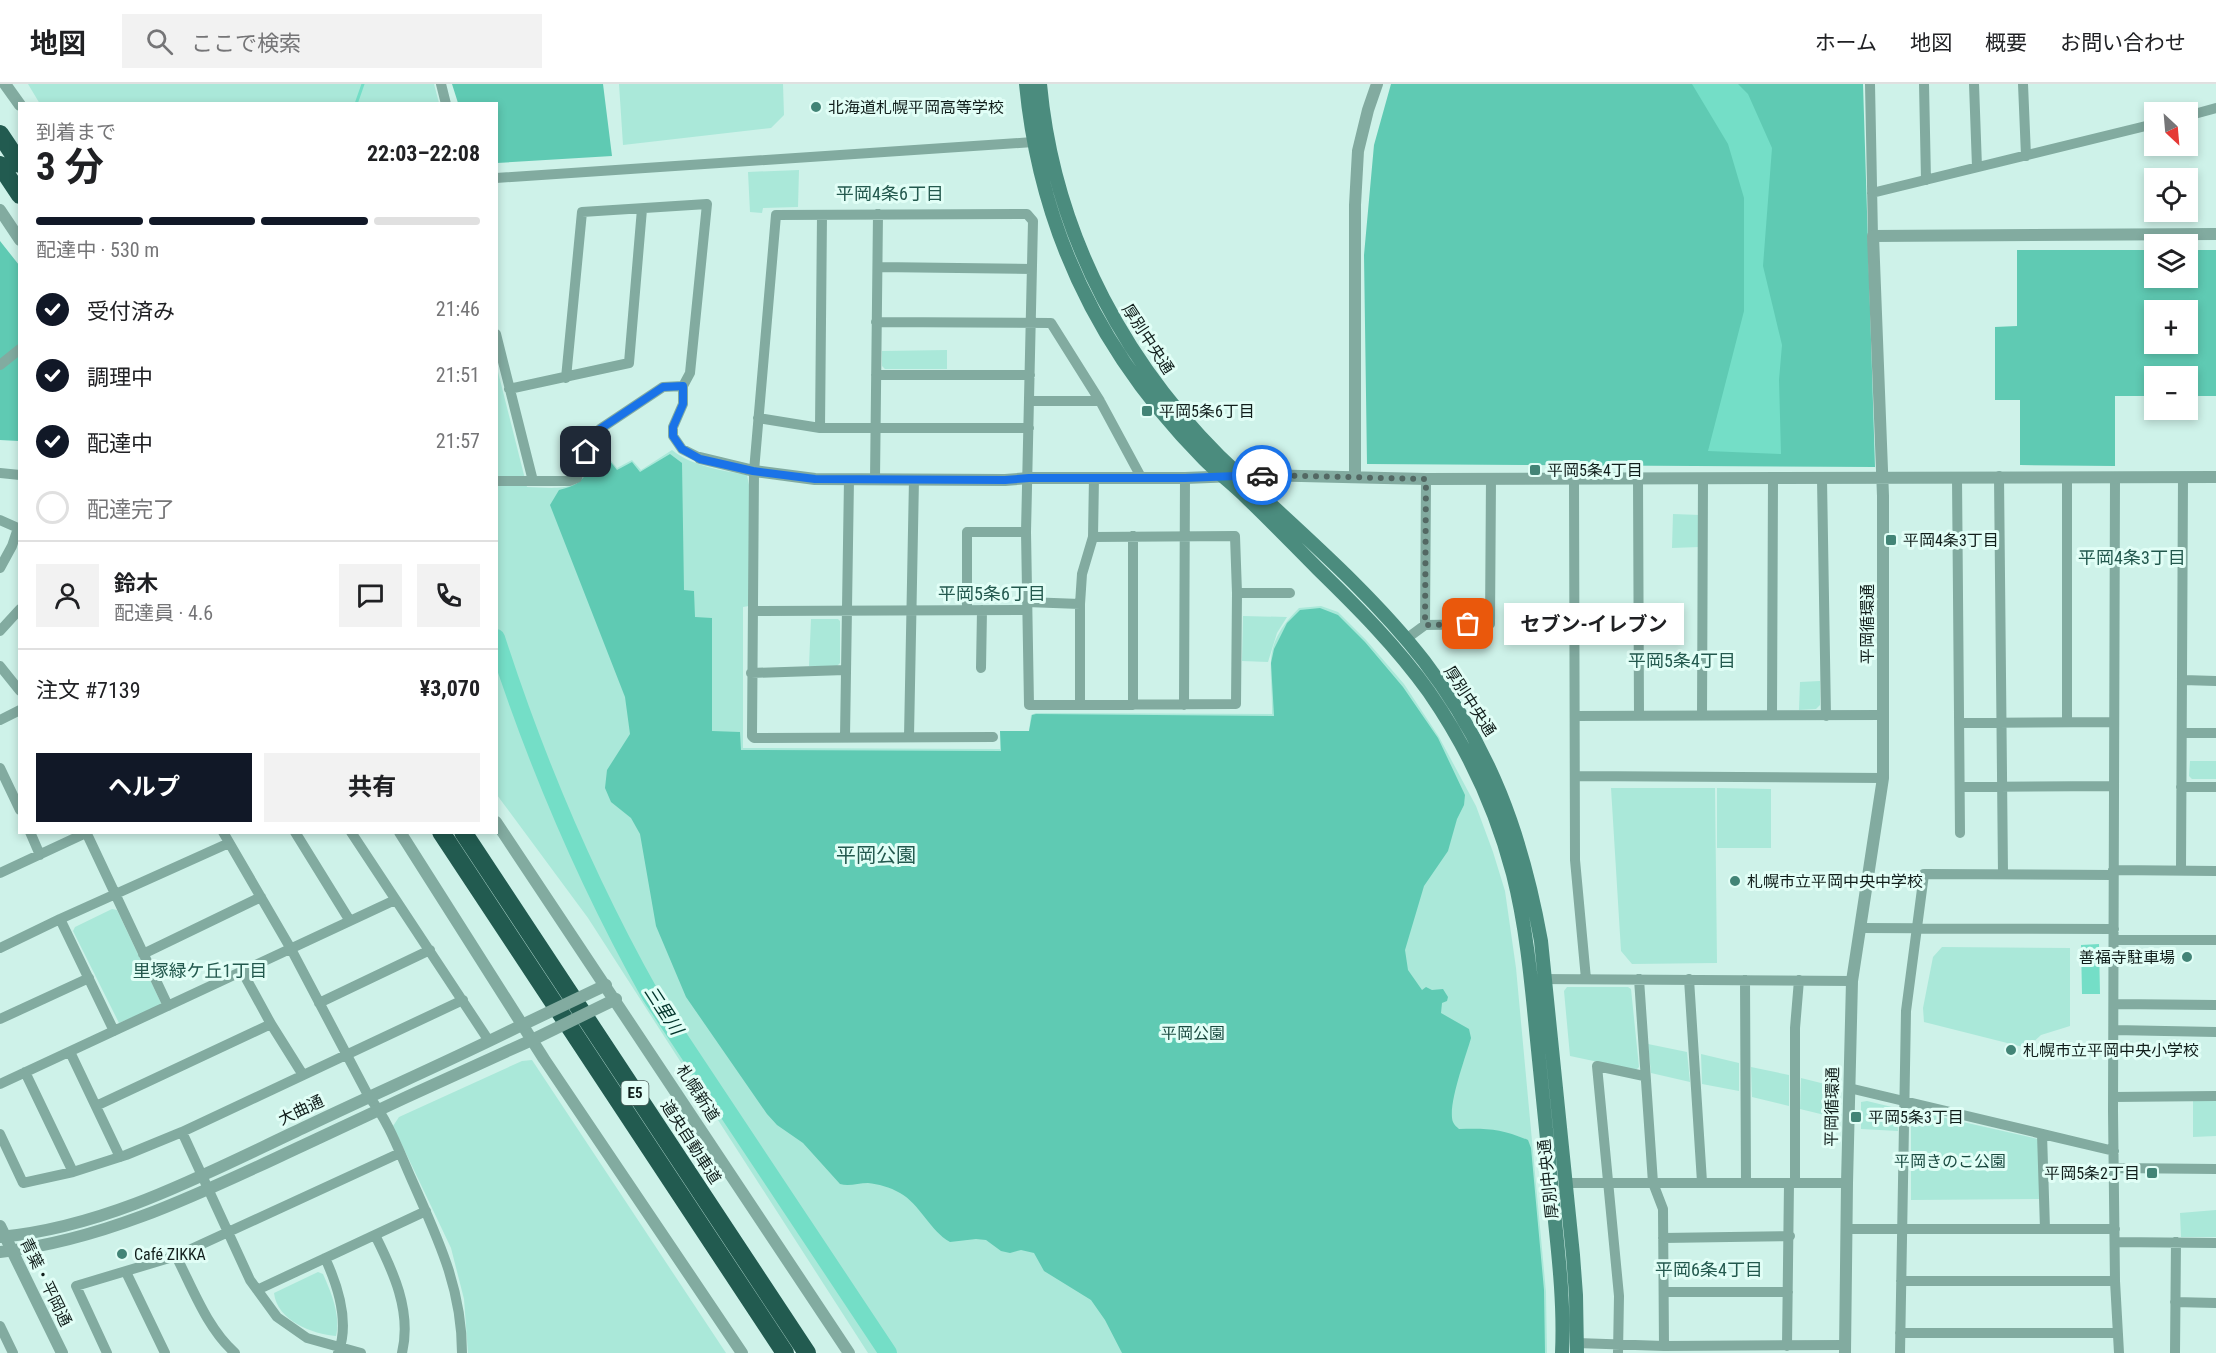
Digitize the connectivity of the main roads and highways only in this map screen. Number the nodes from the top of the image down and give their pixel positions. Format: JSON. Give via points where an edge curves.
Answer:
{"nodes":[{"id":1,"x":1026,"y":84,"type":"edge"},
{"id":2,"x":1040,"y":84,"type":"edge"},
{"id":3,"x":0,"y":134,"type":"edge"},
{"id":4,"x":18,"y":161,"type":"edge"},
{"id":5,"x":0,"y":165,"type":"edge"},
{"id":6,"x":18,"y":192,"type":"edge"},
{"id":7,"x":442,"y":834,"type":"edge"},
{"id":8,"x":464,"y":834,"type":"edge"},
{"id":9,"x":1538,"y":979,"type":"junction"},
{"id":10,"x":1577,"y":1348,"type":"edge"},
{"id":11,"x":785,"y":1353,"type":"edge"},
{"id":12,"x":807,"y":1353,"type":"edge"},
{"id":13,"x":1562,"y":1353,"type":"edge"}],
"edges":[{"from":1,"to":9,"type":"main road","name":"厚別中央通","via":[[1033,142],[1054,226],[1103,329],[1135,380],[1167,419],[1372,624],[1414,672],[1450,725],[1474,768],[1503,840]]},
{"from":2,"to":9,"type":"main road","name":"厚別中央通","via":[[1054,171],[1084,260],[1152,379],[1239,476],[1406,639],[1463,717],[1507,809],[1532,890],[1541,941]]},
{"from":3,"to":4,"type":"highway"},
{"from":5,"to":6,"type":"highway"},
{"from":7,"to":11,"type":"highway","number":"E5"},
{"from":8,"to":12,"type":"highway","name":"道央自動車道","number":"E5"},
{"from":9,"to":10,"type":"main road","name":"厚別中央通","via":[[1566,1183]]},
{"from":9,"to":13,"type":"main road","name":"厚別中央通"}]}
